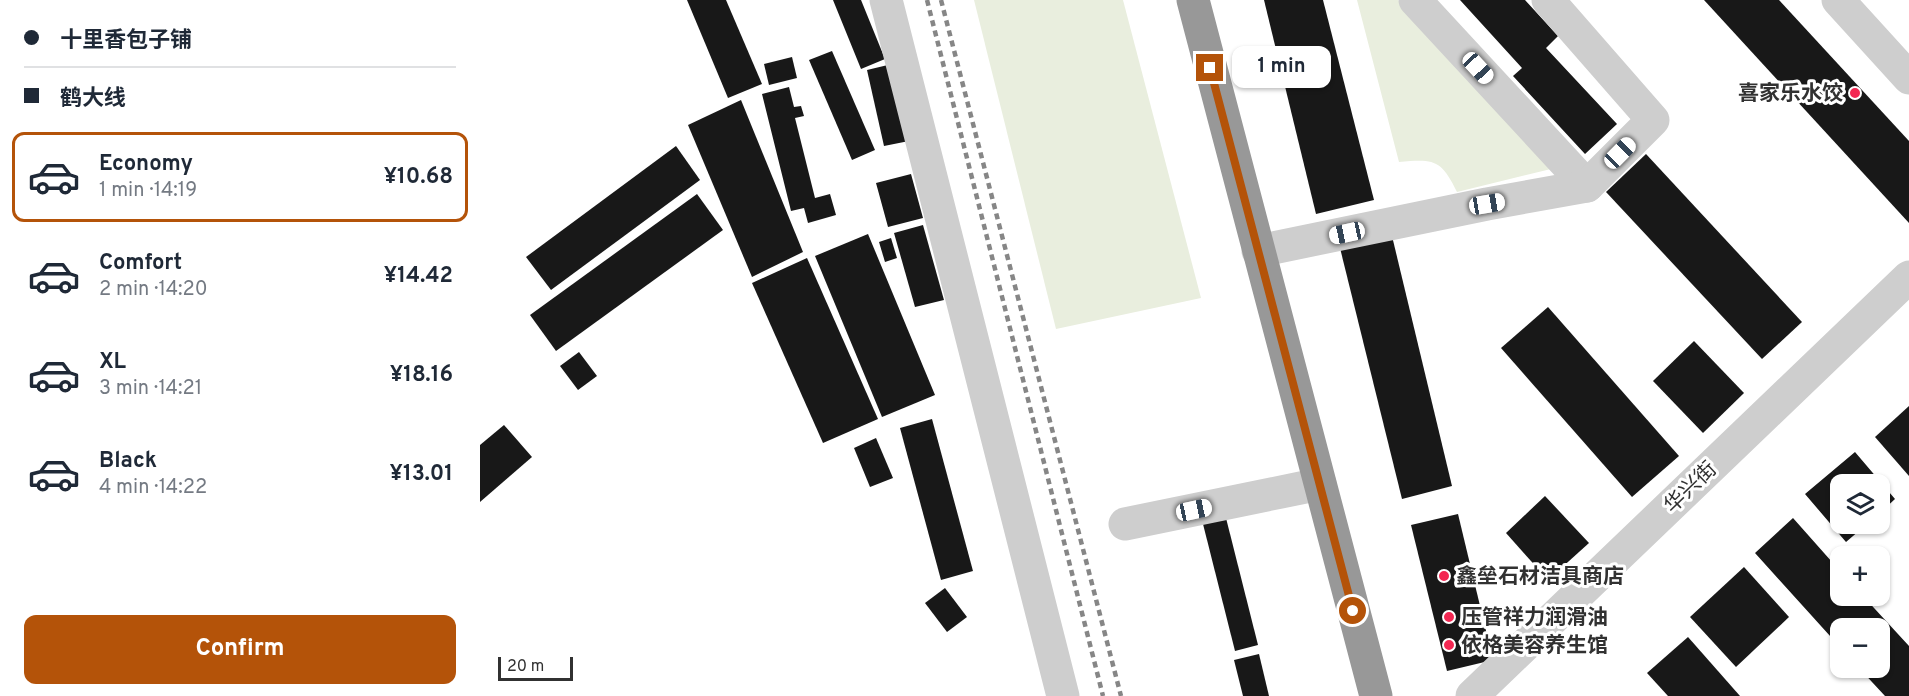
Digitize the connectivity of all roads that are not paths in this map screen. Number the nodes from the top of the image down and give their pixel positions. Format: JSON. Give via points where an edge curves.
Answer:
{"nodes":[{"id":1,"x":886,"y":0,"type":"edge"},
{"id":2,"x":1192,"y":0,"type":"edge"},
{"id":3,"x":1415,"y":0,"type":"edge"},
{"id":4,"x":1548,"y":0,"type":"edge"},
{"id":5,"x":1838,"y":0,"type":"edge"},
{"id":6,"x":1909,"y":78,"type":"edge"},
{"id":7,"x":1587,"y":186,"type":"junction"},
{"id":8,"x":1258,"y":251,"type":"junction"},
{"id":9,"x":1909,"y":277,"type":"edge"},
{"id":10,"x":1320,"y":484,"type":"junction"},
{"id":11,"x":1125,"y":524,"type":"dead end"},
{"id":12,"x":1063,"y":696,"type":"edge"},
{"id":13,"x":1376,"y":696,"type":"edge"},
{"id":14,"x":1472,"y":696,"type":"edge"}],
"edges":[{"from":1,"to":12,"type":"street"},
{"from":2,"to":8,"type":"highway"},
{"from":3,"to":7,"type":"street"},
{"from":4,"to":7,"type":"street","via":[[1653,120]]},
{"from":5,"to":6,"type":"street"},
{"from":7,"to":8,"type":"street"},
{"from":8,"to":10,"type":"highway"},
{"from":9,"to":14,"type":"street","name":"华兴街"},
{"from":10,"to":11,"type":"street"},
{"from":10,"to":13,"type":"highway"}]}
